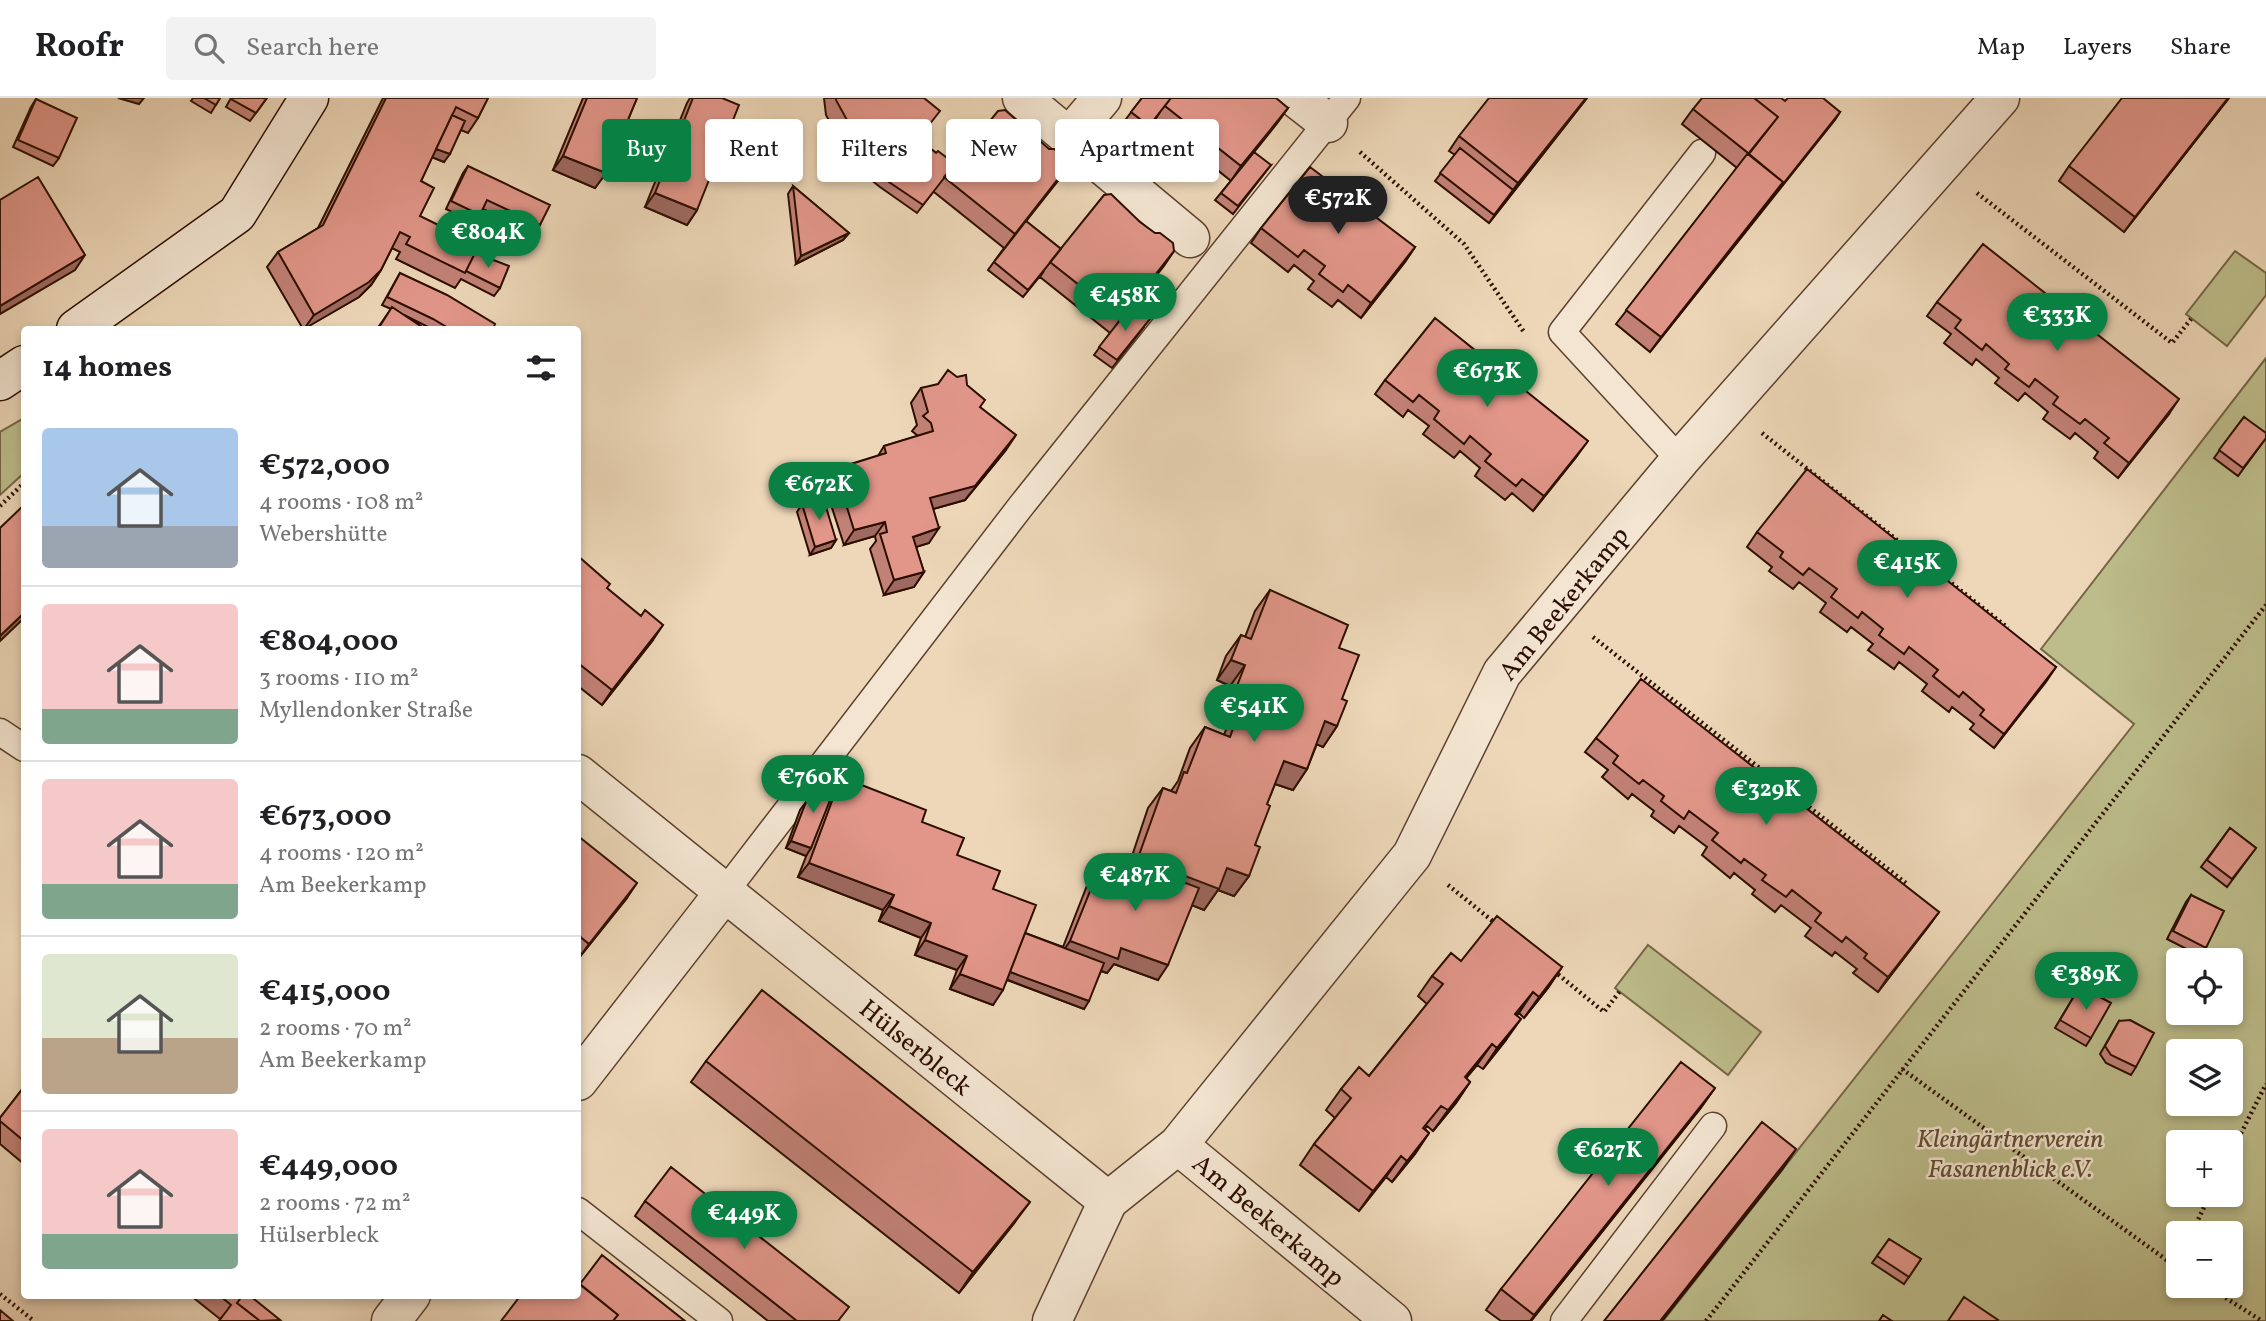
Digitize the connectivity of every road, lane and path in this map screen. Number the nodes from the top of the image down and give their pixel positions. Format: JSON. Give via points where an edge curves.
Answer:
{"nodes":[{"id":1,"x":309,"y":98,"type":"edge"},
{"id":2,"x":1022,"y":98,"type":"edge"},
{"id":3,"x":1102,"y":98,"type":"edge"},
{"id":4,"x":1296,"y":98,"type":"edge"},
{"id":5,"x":2000,"y":98,"type":"edge"},
{"id":6,"x":1337,"y":111,"type":"edge"},
{"id":7,"x":1084,"y":119,"type":"edge"},
{"id":8,"x":1055,"y":127,"type":"edge"},
{"id":9,"x":1702,"y":153,"type":"dead end"},
{"id":10,"x":1940,"y":165,"type":"junction"},
{"id":11,"x":1122,"y":182,"type":"edge"},
{"id":12,"x":1190,"y":238,"type":"dead end"},
{"id":13,"x":2191,"y":319,"type":"dead end"},
{"id":14,"x":79,"y":326,"type":"edge"},
{"id":15,"x":1562,"y":332,"type":"junction"},
{"id":16,"x":21,"y":367,"type":"edge"},
{"id":17,"x":0,"y":381,"type":"edge"},
{"id":18,"x":1728,"y":407,"type":"junction"},
{"id":19,"x":1680,"y":460,"type":"junction"},
{"id":20,"x":21,"y":486,"type":"edge"},
{"id":21,"x":0,"y":506,"type":"edge"},
{"id":22,"x":2266,"y":605,"type":"edge"},
{"id":23,"x":1556,"y":608,"type":"junction"},
{"id":24,"x":2008,"y":628,"type":"edge"},
{"id":25,"x":0,"y":732,"type":"edge"},
{"id":26,"x":21,"y":746,"type":"edge"},
{"id":27,"x":581,"y":776,"type":"edge"},
{"id":28,"x":1412,"y":855,"type":"junction"},
{"id":29,"x":1907,"y":884,"type":"edge"},
{"id":30,"x":724,"y":892,"type":"junction"},
{"id":31,"x":1497,"y":925,"type":"edge"},
{"id":32,"x":1550,"y":968,"type":"edge"},
{"id":33,"x":1620,"y":991,"type":"dead end"},
{"id":34,"x":1902,"y":1069,"type":"junction"},
{"id":35,"x":581,"y":1077,"type":"edge"},
{"id":36,"x":2266,"y":1084,"type":"edge"},
{"id":37,"x":1713,"y":1126,"type":"edge"},
{"id":38,"x":2243,"y":1130,"type":"edge"},
{"id":39,"x":1178,"y":1145,"type":"junction"},
{"id":40,"x":1108,"y":1200,"type":"junction"},
{"id":41,"x":581,"y":1213,"type":"edge"},
{"id":42,"x":2166,"y":1260,"type":"edge"},
{"id":43,"x":0,"y":1294,"type":"edge"},
{"id":44,"x":2226,"y":1298,"type":"edge"},
{"id":45,"x":408,"y":1299,"type":"edge"},
{"id":46,"x":34,"y":1321,"type":"edge"},
{"id":47,"x":391,"y":1321,"type":"edge"},
{"id":48,"x":719,"y":1321,"type":"edge"},
{"id":49,"x":1052,"y":1321,"type":"edge"},
{"id":50,"x":1392,"y":1321,"type":"edge"},
{"id":51,"x":1564,"y":1321,"type":"edge"},
{"id":52,"x":1706,"y":1321,"type":"edge"},
{"id":53,"x":2262,"y":1321,"type":"edge"}],
"edges":[{"from":1,"to":14,"type":"street","via":[[237,214]]},
{"from":2,"to":8,"type":"street"},
{"from":3,"to":7,"type":"street"},
{"from":4,"to":6,"type":"street"},
{"from":5,"to":10,"type":"street","name":"Am Beekerkamp"},
{"from":6,"to":15,"type":"path","via":[[1464,244],[1521,332]]},
{"from":6,"to":30,"type":"lane","via":[[1021,506]]},
{"from":9,"to":15,"type":"lane"},
{"from":10,"to":13,"type":"path","via":[[2172,343]]},
{"from":10,"to":18,"type":"street","name":"Am Beekerkamp"},
{"from":11,"to":12,"type":"street"},
{"from":15,"to":19,"type":"lane"},
{"from":16,"to":17,"type":"street"},
{"from":18,"to":19,"type":"street","name":"Am Beekerkamp"},
{"from":18,"to":24,"type":"path"},
{"from":19,"to":23,"type":"street","name":"Am Beekerkamp"},
{"from":20,"to":21,"type":"path"},
{"from":22,"to":34,"type":"path"},
{"from":23,"to":28,"type":"street","name":"Am Beekerkamp","via":[[1502,673]]},
{"from":23,"to":29,"type":"path"},
{"from":25,"to":26,"type":"lane"},
{"from":27,"to":30,"type":"street","name":"Hülserbleck"},
{"from":28,"to":31,"type":"path"},
{"from":28,"to":39,"type":"street","name":"Am Beekerkamp"},
{"from":30,"to":35,"type":"street"},
{"from":30,"to":40,"type":"street","name":"Hülserbleck"},
{"from":32,"to":33,"type":"path","via":[[1604,1012]]},
{"from":34,"to":42,"type":"path"},
{"from":34,"to":52,"type":"path"},
{"from":36,"to":38,"type":"path"},
{"from":37,"to":51,"type":"lane"},
{"from":39,"to":40,"type":"street","name":"Am Beekerkamp"},
{"from":39,"to":50,"type":"street","name":"Am Beekerkamp"},
{"from":40,"to":49,"type":"street","name":"Am Beekerkamp"},
{"from":41,"to":48,"type":"lane"},
{"from":43,"to":46,"type":"path"},
{"from":44,"to":53,"type":"path"},
{"from":45,"to":47,"type":"street"}]}
